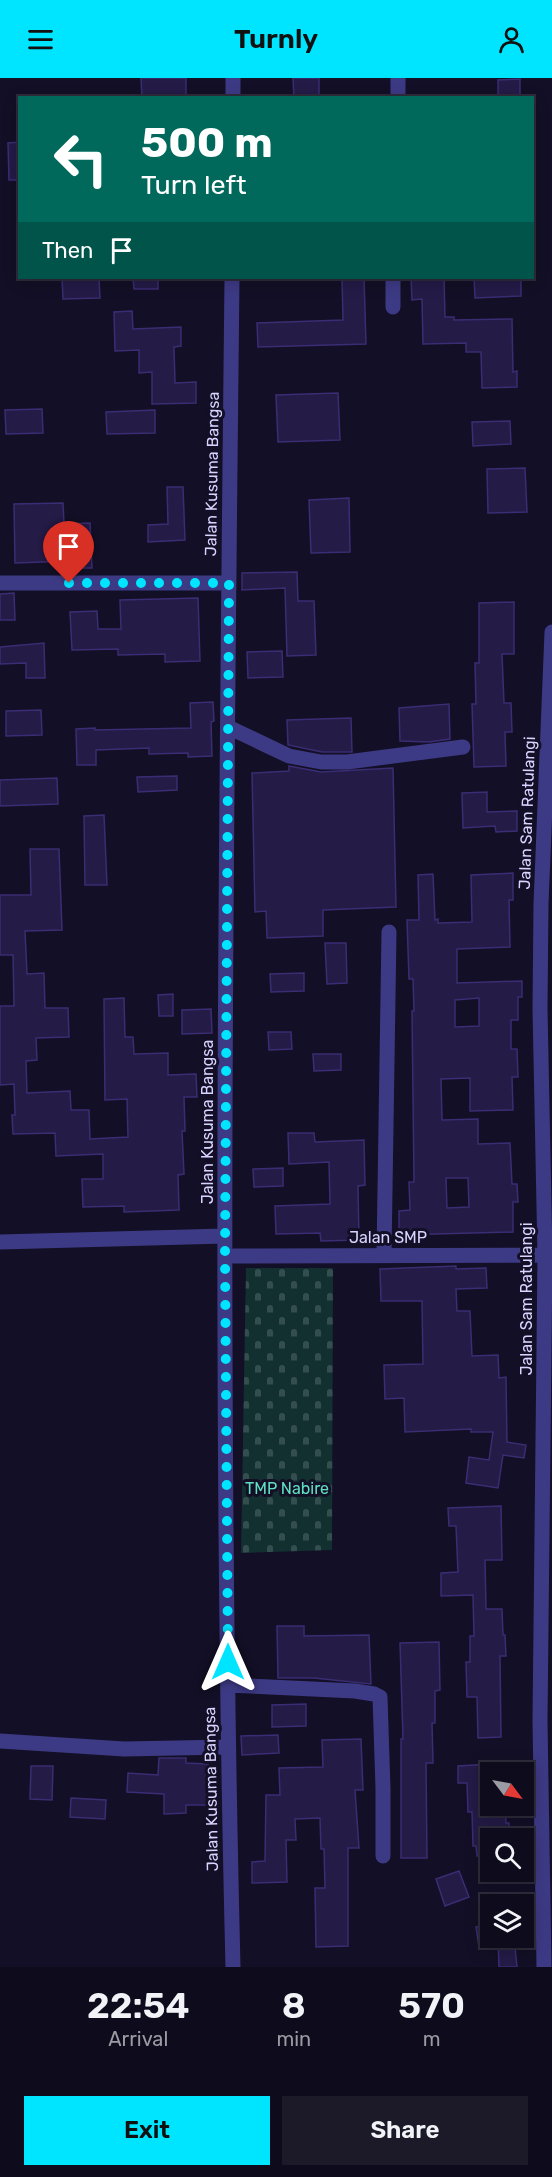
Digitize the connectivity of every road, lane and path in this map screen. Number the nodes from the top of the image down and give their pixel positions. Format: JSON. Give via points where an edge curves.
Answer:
{"nodes":[{"id":1,"x":233,"y":78,"type":"edge"},
{"id":2,"x":398,"y":78,"type":"edge"},
{"id":3,"x":233,"y":96,"type":"edge"},
{"id":4,"x":398,"y":96,"type":"edge"},
{"id":5,"x":232,"y":279,"type":"edge"},
{"id":6,"x":393,"y":279,"type":"edge"},
{"id":7,"x":393,"y":307,"type":"dead end"},
{"id":8,"x":0,"y":583,"type":"edge"},
{"id":9,"x":229,"y":583,"type":"junction"},
{"id":10,"x":552,"y":632,"type":"edge"},
{"id":11,"x":228,"y":727,"type":"junction"},
{"id":12,"x":463,"y":747,"type":"dead end"},
{"id":13,"x":547,"y":904,"type":"edge"},
{"id":14,"x":390,"y":932,"type":"dead end"},
{"id":15,"x":225,"y":1236,"type":"junction"},
{"id":16,"x":0,"y":1242,"type":"edge"},
{"id":17,"x":384,"y":1255,"type":"junction"},
{"id":18,"x":549,"y":1255,"type":"edge"},
{"id":19,"x":225,"y":1256,"type":"junction"},
{"id":20,"x":547,"y":1596,"type":"edge"},
{"id":21,"x":228,"y":1685,"type":"junction"},
{"id":22,"x":0,"y":1741,"type":"edge"},
{"id":23,"x":228,"y":1747,"type":"junction"},
{"id":24,"x":383,"y":1856,"type":"dead end"},
{"id":25,"x":233,"y":1967,"type":"edge"},
{"id":26,"x":544,"y":1967,"type":"edge"}],
"edges":[{"from":1,"to":3,"type":"street"},
{"from":2,"to":4,"type":"street"},
{"from":5,"to":9,"type":"street","name":"Jalan Kusuma Bangsa"},
{"from":6,"to":7,"type":"street"},
{"from":8,"to":9,"type":"street"},
{"from":9,"to":11,"type":"street","name":"Jalan Kusuma Bangsa"},
{"from":10,"to":13,"type":"street","name":"Jalan Sam Ratulangi"},
{"from":11,"to":12,"type":"street","via":[[289,756],[321,762]]},
{"from":11,"to":15,"type":"street","name":"Jalan Kusuma Bangsa"},
{"from":13,"to":18,"type":"street","name":"Jalan Sam Ratulangi","via":[[540,1008]]},
{"from":14,"to":17,"type":"street"},
{"from":15,"to":16,"type":"street"},
{"from":15,"to":19,"type":"street","name":"Jalan Kusuma Bangsa"},
{"from":17,"to":18,"type":"street","name":"Jalan SMP"},
{"from":17,"to":19,"type":"street","name":"Jalan SMP"},
{"from":18,"to":20,"type":"street","name":"Jalan Sam Ratulangi"},
{"from":19,"to":21,"type":"street","name":"Jalan Kusuma Bangsa"},
{"from":20,"to":26,"type":"street","name":"Jalan Sam Ratulangi","via":[[540,1720]]},
{"from":21,"to":23,"type":"street","name":"Jalan Kusuma Bangsa"},
{"from":21,"to":24,"type":"street","via":[[355,1691],[380,1697]]},
{"from":22,"to":23,"type":"street","via":[[124,1749]]},
{"from":23,"to":25,"type":"street","name":"Jalan Kusuma Bangsa"}]}
